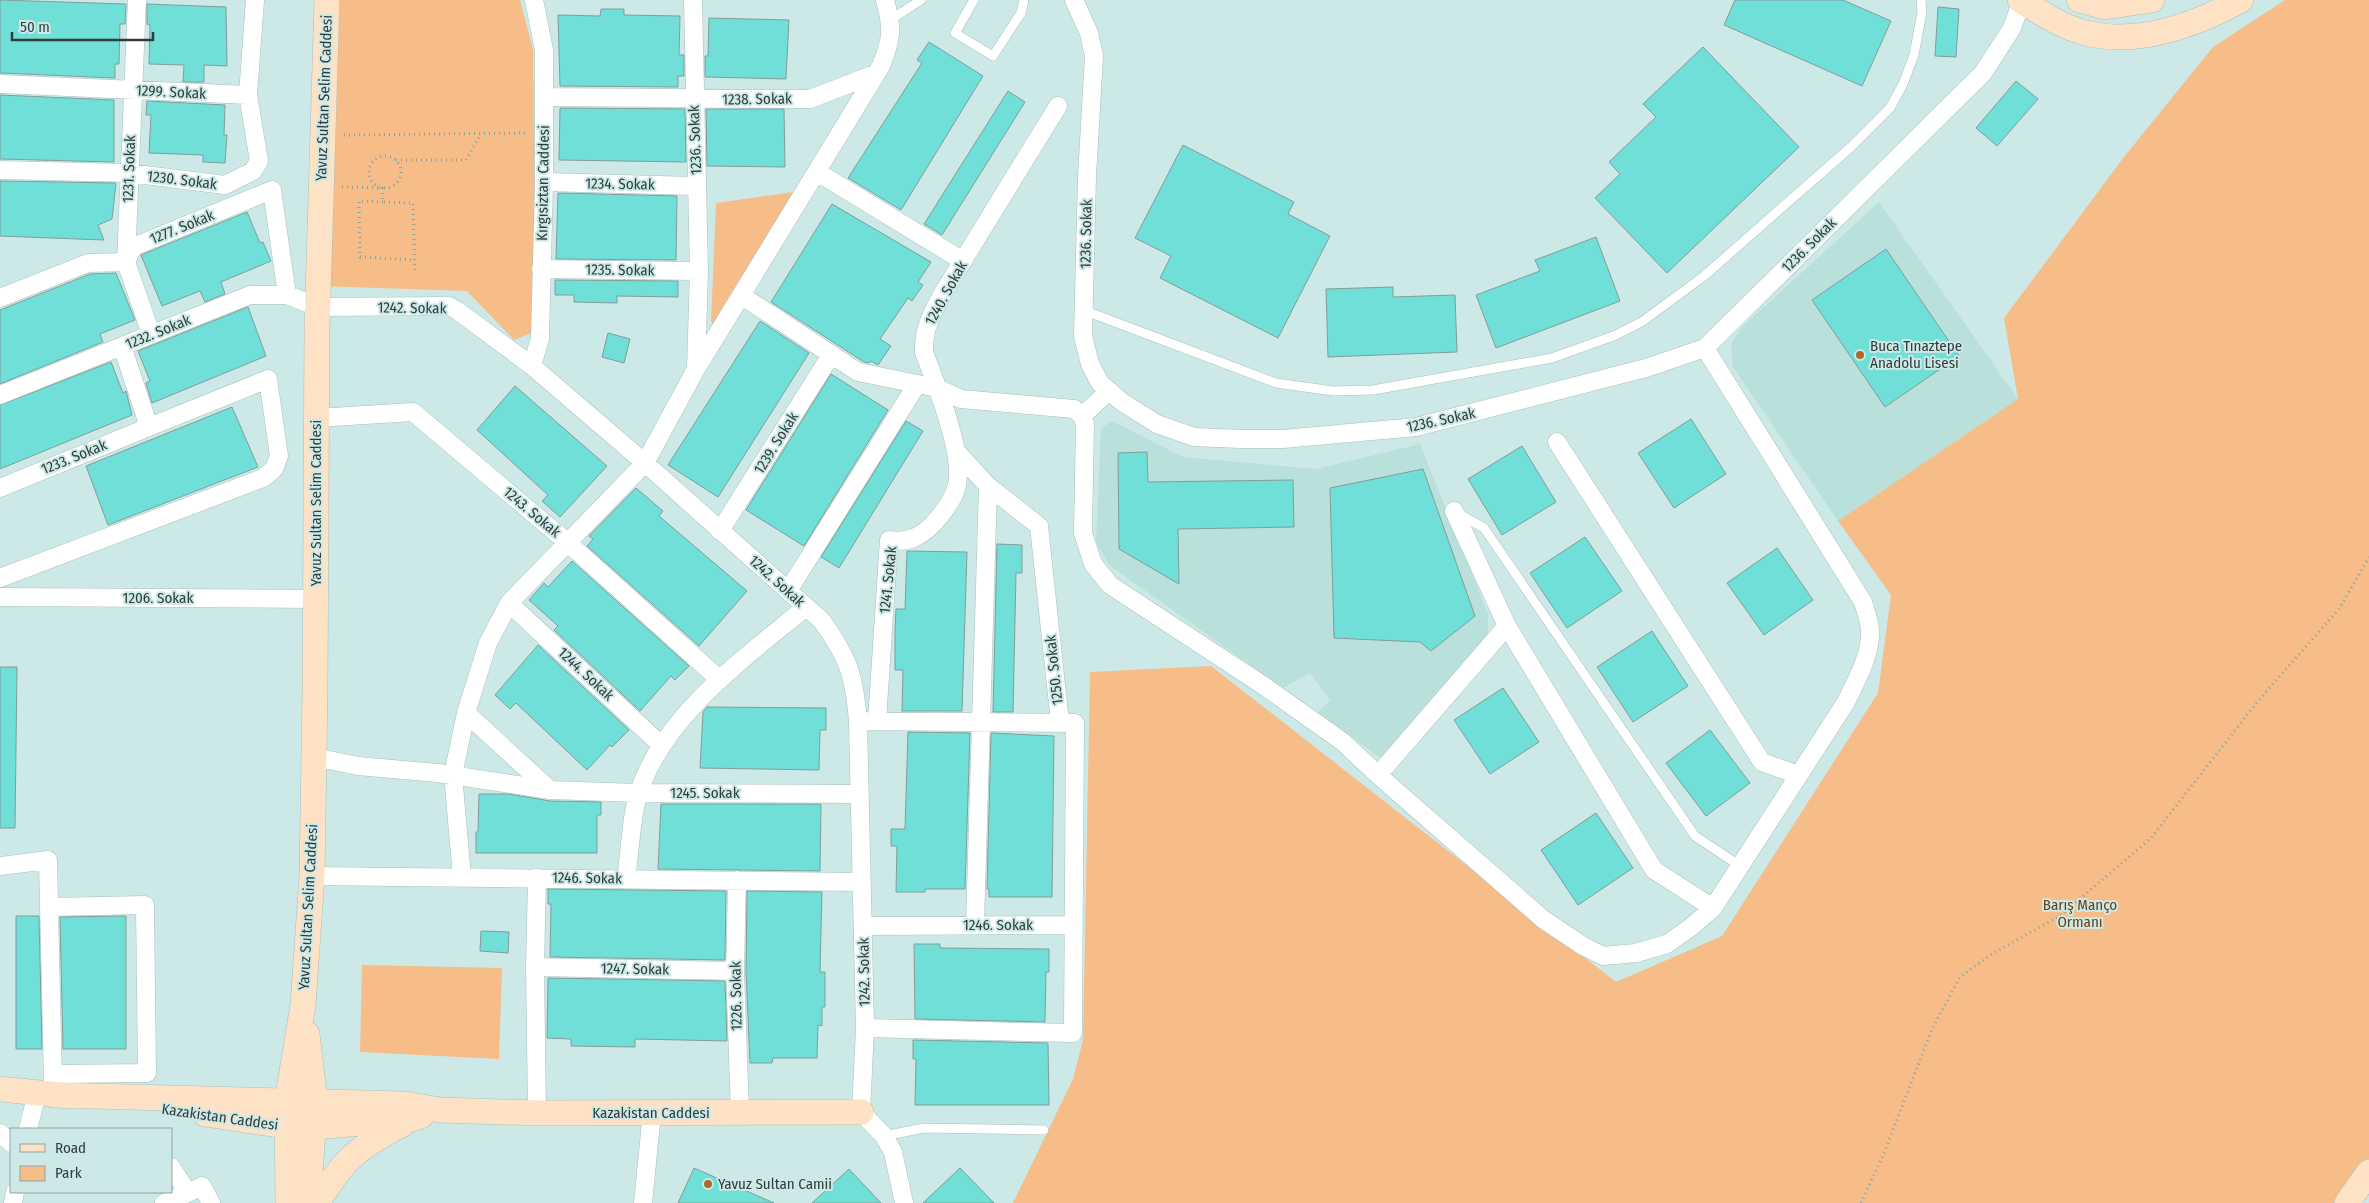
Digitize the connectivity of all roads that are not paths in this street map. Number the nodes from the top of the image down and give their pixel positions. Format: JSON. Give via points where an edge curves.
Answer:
{"nodes":[{"id":1,"x":136,"y":0,"type":"edge"},
{"id":2,"x":256,"y":0,"type":"edge"},
{"id":3,"x":327,"y":0,"type":"edge"},
{"id":4,"x":534,"y":0,"type":"edge"},
{"id":5,"x":693,"y":0,"type":"edge"},
{"id":6,"x":885,"y":0,"type":"edge"},
{"id":7,"x":921,"y":0,"type":"edge"},
{"id":8,"x":974,"y":0,"type":"edge"},
{"id":9,"x":1024,"y":0,"type":"edge"},
{"id":10,"x":1074,"y":0,"type":"edge"},
{"id":11,"x":1921,"y":0,"type":"edge"},
{"id":12,"x":2022,"y":0,"type":"edge"},
{"id":13,"x":2079,"y":0,"type":"edge"},
{"id":14,"x":2152,"y":0,"type":"edge"},
{"id":15,"x":2241,"y":0,"type":"edge"},
{"id":16,"x":890,"y":20,"type":"junction"},
{"id":17,"x":875,"y":74,"type":"junction"},
{"id":18,"x":0,"y":84,"type":"edge"},
{"id":19,"x":132,"y":90,"type":"junction"},
{"id":20,"x":248,"y":95,"type":"junction"},
{"id":21,"x":545,"y":97,"type":"junction"},
{"id":22,"x":694,"y":100,"type":"junction"},
{"id":23,"x":1058,"y":106,"type":"dead end"},
{"id":24,"x":259,"y":160,"type":"junction"},
{"id":25,"x":0,"y":170,"type":"edge"},
{"id":26,"x":817,"y":172,"type":"junction"},
{"id":27,"x":129,"y":173,"type":"junction"},
{"id":28,"x":544,"y":182,"type":"junction"},
{"id":29,"x":696,"y":186,"type":"junction"},
{"id":30,"x":272,"y":190,"type":"junction"},
{"id":31,"x":963,"y":261,"type":"junction"},
{"id":32,"x":126,"y":262,"type":"junction"},
{"id":33,"x":541,"y":269,"type":"junction"},
{"id":34,"x":699,"y":271,"type":"junction"},
{"id":35,"x":287,"y":295,"type":"junction"},
{"id":36,"x":742,"y":296,"type":"junction"},
{"id":37,"x":0,"y":298,"type":"edge"},
{"id":38,"x":318,"y":307,"type":"junction"},
{"id":39,"x":1084,"y":310,"type":"junction"},
{"id":40,"x":151,"y":334,"type":"junction"},
{"id":41,"x":122,"y":346,"type":"junction"},
{"id":42,"x":1705,"y":348,"type":"junction"},
{"id":43,"x":831,"y":355,"type":"junction"},
{"id":44,"x":532,"y":366,"type":"junction"},
{"id":45,"x":696,"y":369,"type":"junction"},
{"id":46,"x":918,"y":384,"type":"junction"},
{"id":47,"x":937,"y":388,"type":"junction"},
{"id":48,"x":1109,"y":390,"type":"junction"},
{"id":49,"x":0,"y":395,"type":"edge"},
{"id":50,"x":1082,"y":416,"type":"junction"},
{"id":51,"x":317,"y":418,"type":"junction"},
{"id":52,"x":149,"y":427,"type":"junction"},
{"id":53,"x":1557,"y":442,"type":"dead end"},
{"id":54,"x":956,"y":450,"type":"junction"},
{"id":55,"x":645,"y":463,"type":"junction"},
{"id":56,"x":988,"y":486,"type":"junction"},
{"id":57,"x":0,"y":488,"type":"edge"},
{"id":58,"x":1454,"y":511,"type":"joint"},
{"id":59,"x":720,"y":531,"type":"junction"},
{"id":60,"x":567,"y":542,"type":"junction"},
{"id":61,"x":0,"y":578,"type":"edge"},
{"id":62,"x":788,"y":591,"type":"junction"},
{"id":63,"x":0,"y":597,"type":"edge"},
{"id":64,"x":316,"y":599,"type":"junction"},
{"id":65,"x":509,"y":603,"type":"junction"},
{"id":66,"x":806,"y":607,"type":"junction"},
{"id":67,"x":1508,"y":626,"type":"junction"},
{"id":68,"x":720,"y":680,"type":"junction"},
{"id":69,"x":466,"y":713,"type":"junction"},
{"id":70,"x":858,"y":721,"type":"junction"},
{"id":71,"x":878,"y":721,"type":"junction"},
{"id":72,"x":980,"y":722,"type":"junction"},
{"id":73,"x":1060,"y":723,"type":"junction"},
{"id":74,"x":662,"y":746,"type":"junction"},
{"id":75,"x":314,"y":757,"type":"junction"},
{"id":76,"x":453,"y":775,"type":"junction"},
{"id":77,"x":1378,"y":775,"type":"junction"},
{"id":78,"x":1798,"y":776,"type":"junction"},
{"id":79,"x":550,"y":790,"type":"junction"},
{"id":80,"x":638,"y":793,"type":"junction"},
{"id":81,"x":860,"y":794,"type":"junction"},
{"id":82,"x":0,"y":866,"type":"edge"},
{"id":83,"x":1740,"y":866,"type":"junction"},
{"id":84,"x":312,"y":876,"type":"junction"},
{"id":85,"x":462,"y":877,"type":"junction"},
{"id":86,"x":537,"y":878,"type":"junction"},
{"id":87,"x":626,"y":878,"type":"junction"},
{"id":88,"x":737,"y":880,"type":"junction"},
{"id":89,"x":862,"y":882,"type":"junction"},
{"id":90,"x":49,"y":907,"type":"junction"},
{"id":91,"x":1713,"y":908,"type":"junction"},
{"id":92,"x":975,"y":925,"type":"junction"},
{"id":93,"x":1074,"y":925,"type":"junction"},
{"id":94,"x":863,"y":926,"type":"junction"},
{"id":95,"x":535,"y":967,"type":"junction"},
{"id":96,"x":735,"y":971,"type":"junction"},
{"id":97,"x":303,"y":1005,"type":"junction"},
{"id":98,"x":865,"y":1028,"type":"junction"},
{"id":99,"x":48,"y":1087,"type":"junction"},
{"id":100,"x":0,"y":1089,"type":"edge"},
{"id":101,"x":315,"y":1102,"type":"junction"},
{"id":102,"x":440,"y":1110,"type":"junction"},
{"id":103,"x":652,"y":1112,"type":"junction"},
{"id":104,"x":861,"y":1112,"type":"junction"},
{"id":105,"x":537,"y":1113,"type":"junction"},
{"id":106,"x":740,"y":1113,"type":"junction"},
{"id":107,"x":287,"y":1114,"type":"junction"},
{"id":108,"x":412,"y":1119,"type":"junction"},
{"id":109,"x":313,"y":1127,"type":"junction"},
{"id":110,"x":28,"y":1128,"type":"edge"},
{"id":111,"x":1044,"y":1130,"type":"dead end"},
{"id":112,"x":0,"y":1133,"type":"edge"},
{"id":113,"x":884,"y":1136,"type":"junction"},
{"id":114,"x":10,"y":1142,"type":"edge"},
{"id":115,"x":172,"y":1168,"type":"edge"},
{"id":116,"x":2369,"y":1172,"type":"edge"},
{"id":117,"x":188,"y":1192,"type":"junction"},
{"id":118,"x":164,"y":1203,"type":"edge"},
{"id":119,"x":210,"y":1203,"type":"edge"},
{"id":120,"x":288,"y":1203,"type":"edge"},
{"id":121,"x":308,"y":1203,"type":"edge"},
{"id":122,"x":317,"y":1203,"type":"edge"},
{"id":123,"x":643,"y":1203,"type":"edge"},
{"id":124,"x":904,"y":1203,"type":"edge"},
{"id":125,"x":2347,"y":1203,"type":"edge"}],
"edges":[{"from":1,"to":19,"type":"street","name":"1231. Sokak"},
{"from":2,"to":20,"type":"street"},
{"from":3,"to":38,"type":"main road","name":"Yavuz Sultan Selim Caddesi"},
{"from":4,"to":21,"type":"street","name":"Kırgısiztan Caddesi","via":[[544,50]]},
{"from":5,"to":22,"type":"street","name":"1236. Sokak"},
{"from":6,"to":16,"type":"street","name":"1236. Sokak"},
{"from":7,"to":16,"type":"lane"},
{"from":8,"to":9,"type":"lane","via":[[955,33],[993,56],[1022,13]]},
{"from":10,"to":39,"type":"street","name":"1236. Sokak","via":[[1089,33],[1094,56]]},
{"from":11,"to":39,"type":"lane","via":[[1922,12],[1914,55],[1890,108],[1851,147],[1704,276],[1643,321],[1616,335],[1552,358],[1373,390],[1333,391],[1276,383]]},
{"from":12,"to":15,"type":"main road","via":[[2047,17],[2074,29],[2118,36],[2150,34],[2183,25]]},
{"from":12,"to":42,"type":"street","name":"1236. Sokak","via":[[2012,28],[1983,74]]},
{"from":13,"to":14,"type":"main road","via":[[2105,7]]},
{"from":16,"to":17,"type":"street","name":"1236. Sokak","via":[[891,43]]},
{"from":17,"to":22,"type":"street","name":"1238. Sokak","via":[[810,99]]},
{"from":17,"to":26,"type":"street","name":"1236. Sokak"},
{"from":18,"to":19,"type":"street","name":"1299. Sokak"},
{"from":19,"to":20,"type":"street","name":"1299. Sokak"},
{"from":19,"to":27,"type":"street","name":"1231. Sokak"},
{"from":20,"to":24,"type":"street"},
{"from":21,"to":22,"type":"street","name":"1238. Sokak"},
{"from":21,"to":28,"type":"street","name":"Kırgısiztan Caddesi"},
{"from":22,"to":29,"type":"street","name":"1236. Sokak"},
{"from":23,"to":31,"type":"street","name":"1240. Sokak"},
{"from":24,"to":27,"type":"street","name":"1230. Sokak","via":[[253,171],[225,185]]},
{"from":24,"to":30,"type":"street"},
{"from":25,"to":27,"type":"street","name":"1230. Sokak"},
{"from":26,"to":31,"type":"street"},
{"from":26,"to":36,"type":"street","name":"1236. Sokak"},
{"from":27,"to":32,"type":"street","name":"1231. Sokak"},
{"from":28,"to":29,"type":"street","name":"1234. Sokak"},
{"from":28,"to":33,"type":"street","name":"Kırgısiztan Caddesi"},
{"from":29,"to":34,"type":"street","name":"1236. Sokak"},
{"from":30,"to":32,"type":"street","name":"1277. Sokak","via":[[133,247]]},
{"from":30,"to":35,"type":"street"},
{"from":31,"to":47,"type":"street","name":"1240. Sokak","via":[[929,319],[923,338],[924,352]]},
{"from":32,"to":37,"type":"street","via":[[88,263]]},
{"from":32,"to":40,"type":"street","name":"1231. Sokak"},
{"from":33,"to":34,"type":"street","name":"1235. Sokak"},
{"from":33,"to":44,"type":"street","name":"Kırgısiztan Caddesi","via":[[540,338]]},
{"from":34,"to":45,"type":"street","name":"1236. Sokak"},
{"from":35,"to":38,"type":"street","name":"1232. Sokak"},
{"from":35,"to":40,"type":"street","name":"1232. Sokak","via":[[250,295]]},
{"from":36,"to":43,"type":"street"},
{"from":36,"to":45,"type":"street","name":"1236. Sokak"},
{"from":38,"to":44,"type":"street","name":"1242. Sokak","via":[[449,306]]},
{"from":38,"to":51,"type":"main road","name":"Yavuz Sultan Selim Caddesi"},
{"from":39,"to":48,"type":"street","name":"1236. Sokak","via":[[1083,336],[1090,364],[1100,383]]},
{"from":40,"to":41,"type":"street","name":"1232. Sokak"},
{"from":41,"to":49,"type":"street","name":"1232. Sokak"},
{"from":41,"to":52,"type":"street"},
{"from":42,"to":48,"type":"street","name":"1236. Sokak","via":[[1646,368],[1416,428],[1283,439],[1194,437],[1157,424]]},
{"from":42,"to":78,"type":"street","via":[[1863,602],[1870,630],[1867,653],[1858,678]]},
{"from":43,"to":46,"type":"street","via":[[858,372]]},
{"from":43,"to":59,"type":"street","name":"1239. Sokak"},
{"from":44,"to":55,"type":"street","name":"1242. Sokak"},
{"from":45,"to":55,"type":"street","name":"1236. Sokak"},
{"from":46,"to":47,"type":"street"},
{"from":46,"to":62,"type":"street"},
{"from":47,"to":50,"type":"street","via":[[961,399],[1074,409]]},
{"from":47,"to":54,"type":"street","name":"1241. Sokak"},
{"from":48,"to":50,"type":"street"},
{"from":50,"to":77,"type":"street","via":[[1083,533],[1093,564],[1110,585],[1343,742]]},
{"from":51,"to":60,"type":"street","name":"1243. Sokak","via":[[413,412]]},
{"from":51,"to":64,"type":"main road","name":"Yavuz Sultan Selim Caddesi"},
{"from":52,"to":57,"type":"street","name":"1233. Sokak"},
{"from":52,"to":61,"type":"street","name":"1233. Sokak","via":[[268,379],[278,456],[274,469],[263,478]]},
{"from":53,"to":78,"type":"street","via":[[1762,762]]},
{"from":54,"to":56,"type":"street","name":"1250. Sokak"},
{"from":54,"to":71,"type":"street","name":"1241. Sokak","via":[[956,490],[939,518],[913,539],[889,540]]},
{"from":55,"to":59,"type":"street","name":"1242. Sokak"},
{"from":55,"to":60,"type":"street","name":"1236. Sokak"},
{"from":56,"to":72,"type":"street"},
{"from":56,"to":73,"type":"street","name":"1250. Sokak","via":[[1039,526]]},
{"from":58,"to":67,"type":"street"},
{"from":58,"to":83,"type":"lane","via":[[1484,528],[1695,836]]},
{"from":59,"to":62,"type":"street","name":"1242. Sokak"},
{"from":60,"to":65,"type":"street","name":"1236. Sokak"},
{"from":60,"to":68,"type":"street","name":"1243. Sokak"},
{"from":62,"to":66,"type":"street","name":"1242. Sokak"},
{"from":63,"to":64,"type":"street","name":"1206. Sokak"},
{"from":64,"to":75,"type":"main road","name":"Yavuz Sultan Selim Caddesi"},
{"from":65,"to":69,"type":"street","name":"1236. Sokak","via":[[488,644]]},
{"from":65,"to":74,"type":"street","name":"1244. Sokak"},
{"from":66,"to":68,"type":"street"},
{"from":66,"to":70,"type":"street","name":"1242. Sokak","via":[[822,621],[841,648],[852,673]]},
{"from":67,"to":77,"type":"street"},
{"from":67,"to":91,"type":"street","via":[[1654,870]]},
{"from":68,"to":74,"type":"street"},
{"from":69,"to":76,"type":"street","name":"1236. Sokak"},
{"from":69,"to":79,"type":"street"},
{"from":70,"to":71,"type":"street"},
{"from":70,"to":81,"type":"street","name":"1242. Sokak"},
{"from":71,"to":72,"type":"street"},
{"from":72,"to":73,"type":"street"},
{"from":72,"to":92,"type":"street"},
{"from":73,"to":93,"type":"street","name":"1250. Sokak","via":[[1075,723]]},
{"from":74,"to":80,"type":"street","via":[[650,764]]},
{"from":75,"to":76,"type":"street","name":"1245. Sokak","via":[[358,766]]},
{"from":75,"to":84,"type":"main road","name":"Yavuz Sultan Selim Caddesi"},
{"from":76,"to":79,"type":"street","name":"1245. Sokak"},
{"from":76,"to":85,"type":"street","name":"1236. Sokak"},
{"from":77,"to":91,"type":"street","via":[[1544,920],[1603,956],[1636,953],[1667,944]]},
{"from":78,"to":83,"type":"street"},
{"from":79,"to":80,"type":"street","name":"1245. Sokak"},
{"from":80,"to":81,"type":"street","name":"1245. Sokak"},
{"from":80,"to":87,"type":"street"},
{"from":81,"to":89,"type":"street","name":"1242. Sokak"},
{"from":82,"to":90,"type":"street","via":[[48,860]]},
{"from":83,"to":91,"type":"street"},
{"from":84,"to":85,"type":"street","name":"1246. Sokak"},
{"from":84,"to":97,"type":"main road","name":"Yavuz Sultan Selim Caddesi"},
{"from":85,"to":86,"type":"street","name":"1246. Sokak"},
{"from":86,"to":87,"type":"street","name":"1246. Sokak"},
{"from":86,"to":95,"type":"street"},
{"from":87,"to":88,"type":"street","name":"1246. Sokak"},
{"from":88,"to":89,"type":"street","name":"1246. Sokak"},
{"from":88,"to":96,"type":"street","name":"1226. Sokak"},
{"from":89,"to":94,"type":"street","name":"1242. Sokak"},
{"from":90,"to":99,"type":"street"},
{"from":90,"to":99,"type":"street","via":[[145,905],[147,1073]]},
{"from":92,"to":93,"type":"street","name":"1246. Sokak"},
{"from":92,"to":94,"type":"street","name":"1246. Sokak"},
{"from":93,"to":98,"type":"street","name":"1250. Sokak","via":[[1073,1033]]},
{"from":94,"to":98,"type":"street","name":"1242. Sokak"},
{"from":95,"to":96,"type":"street","name":"1247. Sokak"},
{"from":95,"to":105,"type":"street"},
{"from":96,"to":106,"type":"street","name":"1226. Sokak"},
{"from":97,"to":101,"type":"main road"},
{"from":97,"to":107,"type":"main road"},
{"from":98,"to":104,"type":"street","name":"1242. Sokak"},
{"from":99,"to":100,"type":"main road"},
{"from":99,"to":107,"type":"main road"},
{"from":99,"to":110,"type":"street"},
{"from":101,"to":102,"type":"main road","name":"Kazakistan Caddesi","via":[[405,1104]]},
{"from":101,"to":107,"type":"main road","name":"Kazakistan Caddesi"},
{"from":101,"to":109,"type":"main road"},
{"from":102,"to":105,"type":"main road","name":"Kazakistan Caddesi"},
{"from":102,"to":108,"type":"main road","name":"Kazakistan Caddesi"},
{"from":103,"to":105,"type":"main road","name":"Kazakistan Caddesi"},
{"from":103,"to":106,"type":"main road","name":"Kazakistan Caddesi"},
{"from":103,"to":123,"type":"street"},
{"from":104,"to":106,"type":"main road","name":"Kazakistan Caddesi"},
{"from":104,"to":113,"type":"street"},
{"from":107,"to":109,"type":"main road","name":"Kazakistan Caddesi"},
{"from":107,"to":120,"type":"main road"},
{"from":108,"to":109,"type":"main road","name":"Kazakistan Caddesi"},
{"from":108,"to":122,"type":"main road","via":[[374,1139],[348,1158]]},
{"from":109,"to":121,"type":"main road"},
{"from":111,"to":113,"type":"lane","via":[[924,1128]]},
{"from":112,"to":114,"type":"street"},
{"from":113,"to":124,"type":"street","via":[[893,1152]]},
{"from":115,"to":117,"type":"street"},
{"from":116,"to":125,"type":"main road"},
{"from":117,"to":118,"type":"street"},
{"from":117,"to":119,"type":"street","via":[[202,1186]]}]}
